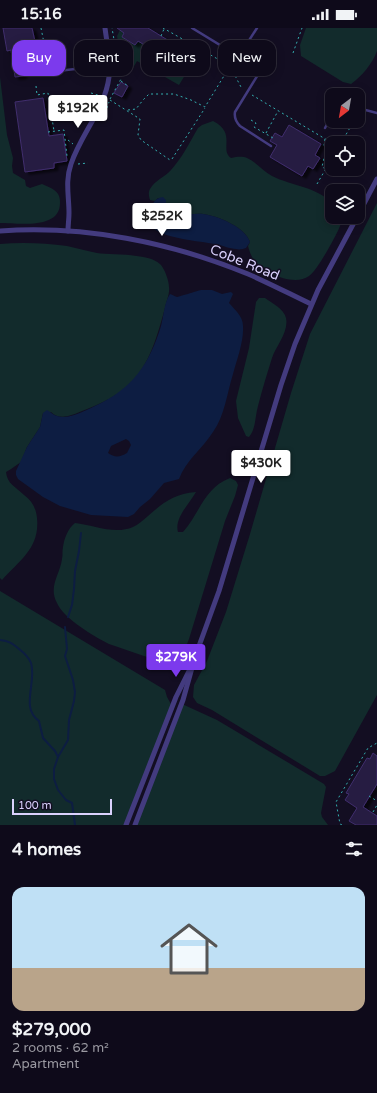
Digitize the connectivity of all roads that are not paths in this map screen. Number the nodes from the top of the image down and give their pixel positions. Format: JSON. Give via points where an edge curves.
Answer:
{"nodes":[{"id":1,"x":105,"y":28,"type":"edge"},
{"id":2,"x":192,"y":28,"type":"edge"},
{"id":3,"x":256,"y":28,"type":"edge"},
{"id":4,"x":107,"y":40,"type":"edge"},
{"id":5,"x":248,"y":40,"type":"edge"},
{"id":6,"x":218,"y":44,"type":"edge"},
{"id":7,"x":109,"y":76,"type":"edge"},
{"id":8,"x":257,"y":76,"type":"edge"},
{"id":9,"x":365,"y":110,"type":"edge"},
{"id":10,"x":377,"y":113,"type":"edge"},
{"id":11,"x":271,"y":146,"type":"dead end"},
{"id":12,"x":377,"y":179,"type":"edge"},
{"id":13,"x":365,"y":201,"type":"edge"},
{"id":14,"x":353,"y":224,"type":"edge"},
{"id":15,"x":0,"y":231,"type":"edge"},
{"id":16,"x":68,"y":231,"type":"junction"},
{"id":17,"x":311,"y":304,"type":"junction"},
{"id":18,"x":195,"y":657,"type":"junction"},
{"id":19,"x":172,"y":706,"type":"junction"},
{"id":20,"x":180,"y":709,"type":"junction"},
{"id":21,"x":126,"y":825,"type":"edge"},
{"id":22,"x":135,"y":825,"type":"edge"}],
"edges":[{"from":1,"to":4,"type":"street"},
{"from":2,"to":6,"type":"lane"},
{"from":3,"to":5,"type":"lane"},
{"from":7,"to":16,"type":"street","via":[[104,98],[69,170]]},
{"from":8,"to":11,"type":"lane","via":[[234,116],[240,126]]},
{"from":9,"to":10,"type":"lane"},
{"from":12,"to":13,"type":"street"},
{"from":14,"to":17,"type":"street"},
{"from":15,"to":16,"type":"street","name":"Cobe Road"},
{"from":16,"to":17,"type":"street","name":"Cobe Road","via":[[126,239],[191,254],[249,274]]},
{"from":17,"to":18,"type":"street","via":[[283,378],[219,591]]},
{"from":18,"to":19,"type":"street"},
{"from":18,"to":20,"type":"street"},
{"from":19,"to":20,"type":"lane"},
{"from":19,"to":21,"type":"street"},
{"from":20,"to":22,"type":"street"}]}
